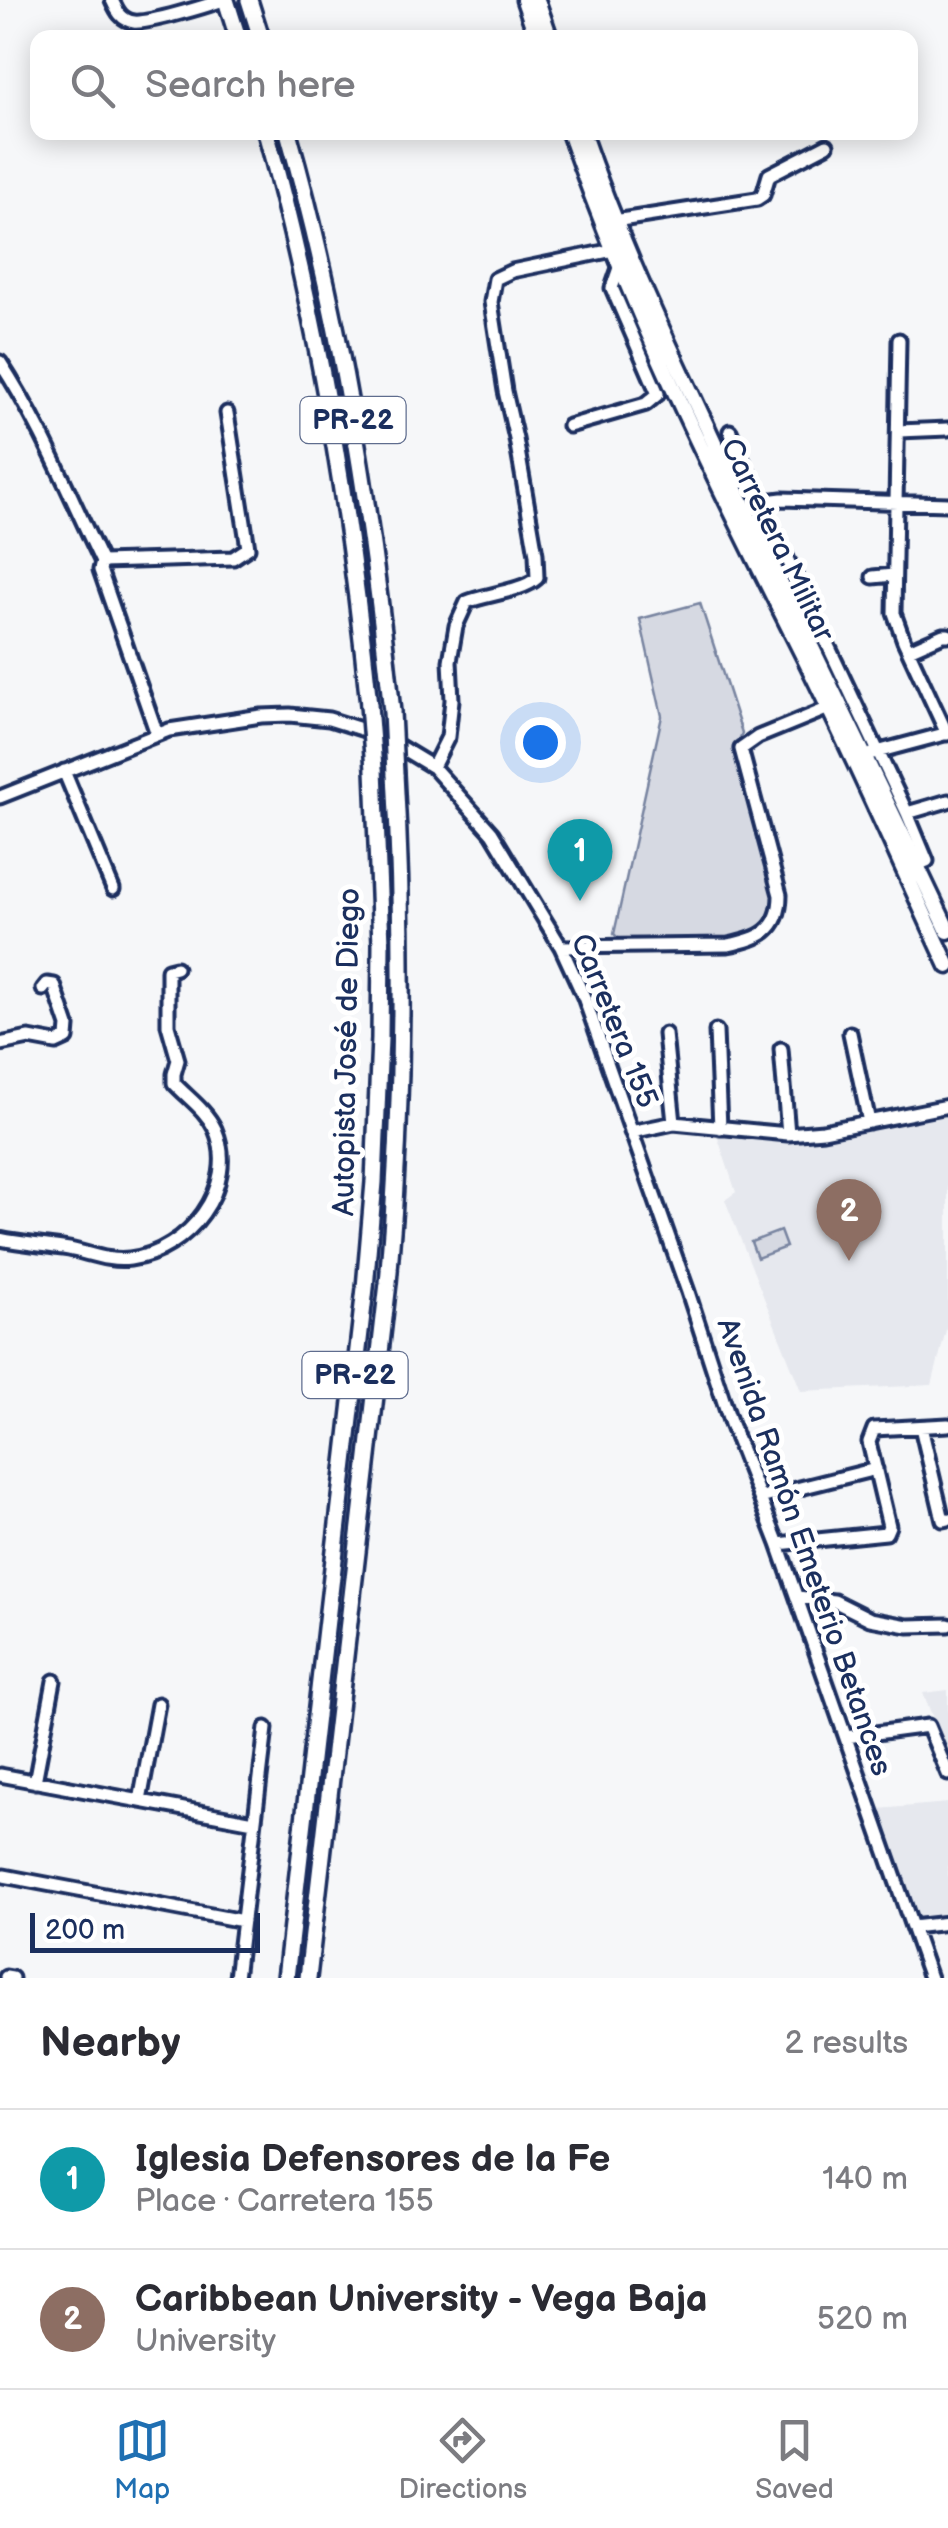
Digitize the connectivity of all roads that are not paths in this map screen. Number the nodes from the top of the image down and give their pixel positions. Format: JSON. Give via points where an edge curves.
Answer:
{"nodes":[{"id":1,"x":112,"y":0,"type":"edge"},
{"id":2,"x":225,"y":0,"type":"edge"},
{"id":3,"x":249,"y":0,"type":"edge"},
{"id":4,"x":524,"y":0,"type":"edge"},
{"id":5,"x":537,"y":0,"type":"edge"},
{"id":6,"x":235,"y":30,"type":"edge"},
{"id":7,"x":259,"y":30,"type":"edge"},
{"id":8,"x":534,"y":30,"type":"edge"},
{"id":9,"x":547,"y":30,"type":"edge"},
{"id":10,"x":268,"y":140,"type":"edge"},
{"id":11,"x":290,"y":140,"type":"edge"},
{"id":12,"x":572,"y":140,"type":"edge"},
{"id":13,"x":585,"y":140,"type":"edge"},
{"id":14,"x":827,"y":145,"type":"dead end"},
{"id":15,"x":614,"y":221,"type":"junction"},
{"id":16,"x":613,"y":250,"type":"junction"},
{"id":17,"x":620,"y":265,"type":"junction"},
{"id":18,"x":900,"y":340,"type":"dead end"},
{"id":19,"x":0,"y":362,"type":"edge"},
{"id":20,"x":658,"y":394,"type":"junction"},
{"id":21,"x":678,"y":398,"type":"junction"},
{"id":22,"x":227,"y":413,"type":"dead end"},
{"id":23,"x":569,"y":426,"type":"dead end"},
{"id":24,"x":948,"y":429,"type":"edge"},
{"id":25,"x":730,"y":431,"type":"dead end"},
{"id":26,"x":898,"y":431,"type":"junction"},
{"id":27,"x":760,"y":501,"type":"junction"},
{"id":28,"x":896,"y":502,"type":"junction"},
{"id":29,"x":948,"y":504,"type":"edge"},
{"id":30,"x":738,"y":510,"type":"junction"},
{"id":31,"x":102,"y":562,"type":"junction"},
{"id":32,"x":894,"y":574,"type":"junction"},
{"id":33,"x":873,"y":577,"type":"dead end"},
{"id":34,"x":948,"y":635,"type":"edge"},
{"id":35,"x":909,"y":650,"type":"junction"},
{"id":36,"x":829,"y":708,"type":"junction"},
{"id":37,"x":157,"y":734,"type":"junction"},
{"id":38,"x":947,"y":734,"type":"edge"},
{"id":39,"x":872,"y":753,"type":"junction"},
{"id":40,"x":433,"y":767,"type":"junction"},
{"id":41,"x":64,"y":771,"type":"junction"},
{"id":42,"x":0,"y":797,"type":"edge"},
{"id":43,"x":948,"y":802,"type":"edge"},
{"id":44,"x":907,"y":813,"type":"junction"},
{"id":45,"x":917,"y":865,"type":"junction"},
{"id":46,"x":113,"y":889,"type":"dead end"},
{"id":47,"x":948,"y":931,"type":"edge"},
{"id":48,"x":561,"y":947,"type":"junction"},
{"id":49,"x":948,"y":966,"type":"edge"},
{"id":50,"x":176,"y":968,"type":"dead end"},
{"id":51,"x":43,"y":989,"type":"dead end"},
{"id":52,"x":716,"y":1030,"type":"dead end"},
{"id":53,"x":850,"y":1033,"type":"dead end"},
{"id":54,"x":665,"y":1034,"type":"dead end"},
{"id":55,"x":0,"y":1044,"type":"edge"},
{"id":56,"x":782,"y":1050,"type":"dead end"},
{"id":57,"x":948,"y":1106,"type":"edge"},
{"id":58,"x":869,"y":1122,"type":"junction"},
{"id":59,"x":674,"y":1123,"type":"junction"},
{"id":60,"x":720,"y":1128,"type":"junction"},
{"id":61,"x":631,"y":1132,"type":"junction"},
{"id":62,"x":788,"y":1134,"type":"junction"},
{"id":63,"x":0,"y":1238,"type":"edge"},
{"id":64,"x":948,"y":1426,"type":"edge"},
{"id":65,"x":921,"y":1427,"type":"junction"},
{"id":66,"x":876,"y":1469,"type":"junction"},
{"id":67,"x":760,"y":1498,"type":"junction"},
{"id":68,"x":948,"y":1519,"type":"edge"},
{"id":69,"x":778,"y":1544,"type":"junction"},
{"id":70,"x":796,"y":1597,"type":"junction"},
{"id":71,"x":948,"y":1625,"type":"edge"},
{"id":72,"x":54,"y":1680,"type":"dead end"},
{"id":73,"x":158,"y":1704,"type":"dead end"},
{"id":74,"x":266,"y":1728,"type":"dead end"},
{"id":75,"x":846,"y":1737,"type":"junction"},
{"id":76,"x":948,"y":1774,"type":"edge"},
{"id":77,"x":0,"y":1775,"type":"edge"},
{"id":78,"x":35,"y":1782,"type":"junction"},
{"id":79,"x":140,"y":1802,"type":"junction"},
{"id":80,"x":254,"y":1822,"type":"junction"},
{"id":81,"x":4,"y":1876,"type":"dead end"},
{"id":82,"x":243,"y":1921,"type":"junction"},
{"id":83,"x":948,"y":1923,"type":"edge"},
{"id":84,"x":912,"y":1927,"type":"junction"},
{"id":85,"x":236,"y":1978,"type":"edge"},
{"id":86,"x":286,"y":1978,"type":"edge"},
{"id":87,"x":308,"y":1978,"type":"edge"},
{"id":88,"x":930,"y":1978,"type":"edge"}],
"edges":[{"from":1,"to":2,"type":"street","via":[[118,14],[133,22]]},
{"from":2,"to":6,"type":"highway"},
{"from":3,"to":7,"type":"highway"},
{"from":4,"to":8,"type":"main road"},
{"from":5,"to":9,"type":"main road"},
{"from":10,"to":86,"type":"highway","name":"Autopista José de Diego","number":"PR-22","bridge":true,"via":[[327,396],[352,554],[374,769],[381,944],[365,1288]]},
{"from":11,"to":87,"type":"highway","name":"Autopista José de Diego","number":"PR-22","bridge":true,"via":[[353,420],[374,550],[392,712],[402,950],[388,1283]]},
{"from":12,"to":16,"type":"main road","name":"Carretera Militar"},
{"from":13,"to":15,"type":"main road","name":"Carretera Militar"},
{"from":14,"to":15,"type":"street","via":[[770,175],[757,199]]},
{"from":15,"to":30,"type":"main road","name":"Carretera Militar"},
{"from":16,"to":17,"type":"main road","name":"Carretera Militar"},
{"from":16,"to":40,"type":"street","via":[[495,279],[491,302],[537,578],[466,602],[450,661],[448,737]]},
{"from":17,"to":20,"type":"street","via":[[612,288]]},
{"from":17,"to":21,"type":"main road","name":"Carretera Militar"},
{"from":18,"to":26,"type":"street"},
{"from":19,"to":31,"type":"street","via":[[44,437]]},
{"from":20,"to":21,"type":"street"},
{"from":20,"to":23,"type":"street","via":[[646,404]]},
{"from":21,"to":30,"type":"main road","name":"Carretera Militar"},
{"from":22,"to":31,"type":"street","via":[[248,548],[232,558]]},
{"from":24,"to":26,"type":"street"},
{"from":25,"to":27,"type":"street"},
{"from":26,"to":28,"type":"street"},
{"from":27,"to":28,"type":"street"},
{"from":27,"to":30,"type":"street"},
{"from":27,"to":39,"type":"street"},
{"from":28,"to":29,"type":"street"},
{"from":28,"to":32,"type":"street"},
{"from":30,"to":36,"type":"main road","name":"Carretera Militar"},
{"from":30,"to":39,"type":"main road","name":"Carretera Militar"},
{"from":31,"to":37,"type":"street"},
{"from":32,"to":33,"type":"street"},
{"from":32,"to":35,"type":"street","via":[[894,613]]},
{"from":34,"to":35,"type":"street"},
{"from":35,"to":38,"type":"street"},
{"from":36,"to":48,"type":"street","via":[[742,748],[780,895],[780,912],[769,928],[728,946]]},
{"from":36,"to":49,"type":"main road","name":"Carretera Militar"},
{"from":37,"to":40,"type":"street","name":"Carretera 155","via":[[261,716],[305,716],[380,735]]},
{"from":37,"to":41,"type":"street","name":"Carretera 155"},
{"from":38,"to":39,"type":"street"},
{"from":39,"to":44,"type":"street"},
{"from":39,"to":45,"type":"main road","name":"Carretera Militar"},
{"from":40,"to":48,"type":"street","name":"Carretera 155","via":[[492,832]]},
{"from":41,"to":42,"type":"street","name":"Carretera 155"},
{"from":41,"to":46,"type":"street"},
{"from":43,"to":44,"type":"street"},
{"from":44,"to":45,"type":"street","via":[[927,860]]},
{"from":45,"to":47,"type":"main road","name":"Carretera Militar"},
{"from":48,"to":61,"type":"street","name":"Carretera 155"},
{"from":50,"to":63,"type":"street","via":[[168,970],[168,1024],[178,1055],[174,1083],[214,1126],[221,1153],[218,1186],[206,1208],[171,1245],[133,1259]]},
{"from":51,"to":55,"type":"street","via":[[54,985],[67,1038]]},
{"from":52,"to":60,"type":"street"},
{"from":53,"to":58,"type":"street"},
{"from":54,"to":59,"type":"street"},
{"from":56,"to":62,"type":"street"},
{"from":57,"to":58,"type":"street"},
{"from":58,"to":62,"type":"street"},
{"from":59,"to":60,"type":"street"},
{"from":59,"to":61,"type":"street"},
{"from":60,"to":62,"type":"street"},
{"from":61,"to":67,"type":"street","name":"Avenida Ramón Emeterio Betances"},
{"from":64,"to":65,"type":"street"},
{"from":65,"to":66,"type":"street","via":[[874,1430]]},
{"from":65,"to":68,"type":"street","via":[[943,1520]]},
{"from":66,"to":67,"type":"street"},
{"from":66,"to":69,"type":"street","via":[[886,1533]]},
{"from":67,"to":69,"type":"street","name":"Avenida Ramón Emeterio Betances"},
{"from":69,"to":70,"type":"street","name":"Avenida Ramón Emeterio Betances"},
{"from":70,"to":71,"type":"street","via":[[834,1601],[870,1620]]},
{"from":70,"to":75,"type":"street","name":"Avenida Ramón Emeterio Betances"},
{"from":72,"to":78,"type":"street"},
{"from":73,"to":79,"type":"street"},
{"from":74,"to":80,"type":"street"},
{"from":75,"to":76,"type":"street","via":[[928,1726]]},
{"from":75,"to":84,"type":"street","name":"Avenida Ramón Emeterio Betances"},
{"from":77,"to":78,"type":"street"},
{"from":78,"to":79,"type":"street"},
{"from":79,"to":80,"type":"street"},
{"from":80,"to":82,"type":"street"},
{"from":81,"to":82,"type":"street"},
{"from":82,"to":85,"type":"street"},
{"from":83,"to":84,"type":"street"},
{"from":84,"to":88,"type":"street","name":"Avenida Ramón Emeterio Betances"}]}
